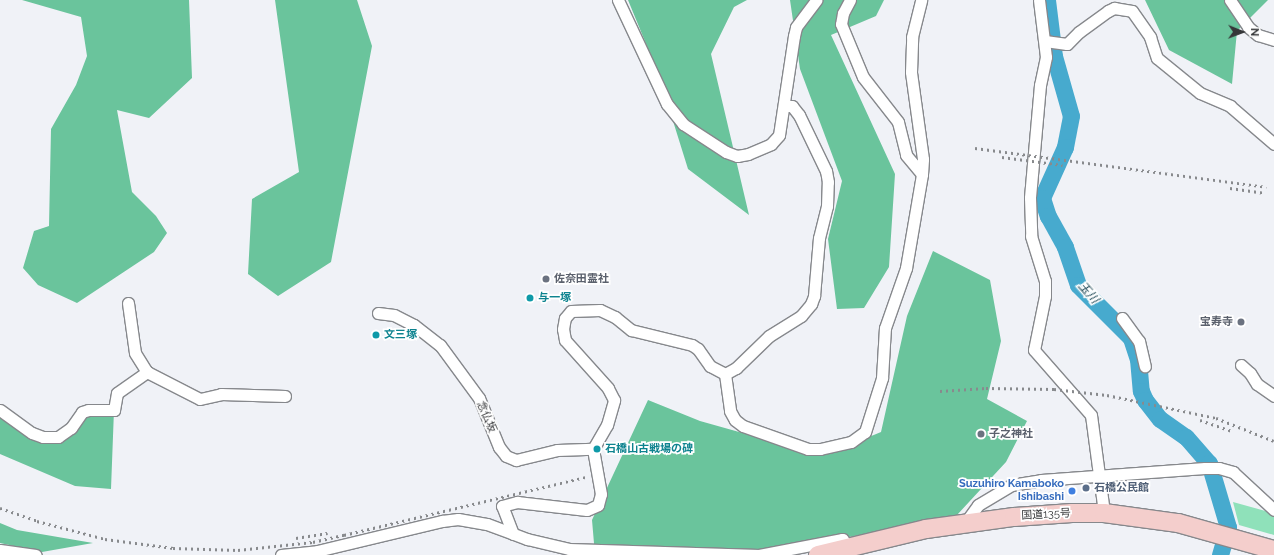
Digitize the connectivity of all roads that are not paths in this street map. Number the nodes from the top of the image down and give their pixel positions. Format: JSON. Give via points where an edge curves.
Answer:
{"nodes":[{"id":1,"x":618,"y":0,"type":"edge"},
{"id":2,"x":816,"y":0,"type":"edge"},
{"id":3,"x":850,"y":0,"type":"edge"},
{"id":4,"x":920,"y":0,"type":"edge"},
{"id":5,"x":1039,"y":0,"type":"edge"},
{"id":6,"x":1230,"y":0,"type":"edge"},
{"id":7,"x":1274,"y":40,"type":"edge"},
{"id":8,"x":1044,"y":41,"type":"junction"},
{"id":9,"x":785,"y":106,"type":"junction"},
{"id":10,"x":1274,"y":144,"type":"edge"},
{"id":11,"x":922,"y":174,"type":"junction"},
{"id":12,"x":128,"y":303,"type":"dead end"},
{"id":13,"x":378,"y":313,"type":"dead end"},
{"id":14,"x":1122,"y":318,"type":"dead end"},
{"id":15,"x":1241,"y":365,"type":"dead end"},
{"id":16,"x":1145,"y":366,"type":"dead end"},
{"id":17,"x":147,"y":372,"type":"junction"},
{"id":18,"x":725,"y":374,"type":"junction"},
{"id":19,"x":285,"y":396,"type":"dead end"},
{"id":20,"x":1274,"y":396,"type":"edge"},
{"id":21,"x":0,"y":410,"type":"edge"},
{"id":22,"x":593,"y":449,"type":"junction"},
{"id":23,"x":1098,"y":475,"type":"junction"},
{"id":24,"x":1274,"y":510,"type":"edge"},
{"id":25,"x":1109,"y":514,"type":"junction"},
{"id":26,"x":965,"y":523,"type":"junction"},
{"id":27,"x":513,"y":534,"type":"junction"},
{"id":28,"x":849,"y":546,"type":"junction"},
{"id":29,"x":0,"y":550,"type":"edge"},
{"id":30,"x":1274,"y":550,"type":"edge"},
{"id":31,"x":36,"y":555,"type":"edge"},
{"id":32,"x":281,"y":555,"type":"edge"},
{"id":33,"x":818,"y":555,"type":"edge"}],
"edges":[{"from":1,"to":9,"type":"street","via":[[667,104],[684,124],[726,152],[742,156],[771,144],[779,135]]},
{"from":2,"to":9,"type":"street","via":[[796,27]]},
{"from":3,"to":11,"type":"street","via":[[841,24],[863,77],[898,122],[906,155]]},
{"from":4,"to":11,"type":"street","via":[[912,37],[911,72],[923,159]]},
{"from":5,"to":8,"type":"street"},
{"from":6,"to":7,"type":"street","via":[[1248,27],[1258,35]]},
{"from":8,"to":10,"type":"street","via":[[1067,44],[1108,11],[1114,8],[1132,11],[1150,37],[1157,58],[1200,94],[1230,106]]},
{"from":8,"to":23,"type":"street","via":[[1046,57],[1040,85],[1030,198],[1031,236],[1045,281],[1046,296],[1034,350],[1040,360],[1091,415]]},
{"from":9,"to":18,"type":"street","via":[[792,106],[799,115],[826,171],[828,182],[827,206],[819,238],[814,296],[801,316],[769,336],[736,368]]},
{"from":11,"to":18,"type":"street","via":[[906,268],[885,328],[882,378],[865,432],[851,442],[808,449],[743,426],[735,420],[730,411]]},
{"from":12,"to":17,"type":"street","via":[[135,353]]},
{"from":13,"to":22,"type":"street","name":"念仏坂","via":[[394,315],[414,325],[440,345],[479,398],[499,447],[506,456],[516,460],[556,450]]},
{"from":14,"to":16,"type":"street","via":[[1139,341]]},
{"from":15,"to":20,"type":"street","via":[[1257,384]]},
{"from":17,"to":19,"type":"street","via":[[200,399],[221,394]]},
{"from":17,"to":21,"type":"street","via":[[117,393],[114,410],[82,412],[71,428],[58,437],[43,437],[32,433]]},
{"from":18,"to":22,"type":"street","via":[[710,366],[692,345],[631,330],[615,317],[600,310],[571,311],[565,318],[565,340],[608,388],[614,400],[608,425]]},
{"from":22,"to":27,"type":"street","via":[[601,494],[598,505],[587,510],[517,502],[502,506]]},
{"from":23,"to":24,"type":"street","via":[[1219,468],[1233,472]]},
{"from":23,"to":25,"type":"street"},
{"from":23,"to":26,"type":"street","via":[[1011,486],[978,505]]},
{"from":25,"to":26,"type":"highway","name":"国道135号","via":[[1052,514]]},
{"from":25,"to":30,"type":"highway","name":"国道135号","via":[[1212,531]]},
{"from":26,"to":28,"type":"highway","name":"国道135号"},
{"from":27,"to":28,"type":"street","via":[[569,549],[759,555],[842,540]]},
{"from":27,"to":32,"type":"street","via":[[474,521],[450,520],[317,551]]},
{"from":28,"to":33,"type":"highway","name":"国道135号"},
{"from":29,"to":31,"type":"street"}]}
